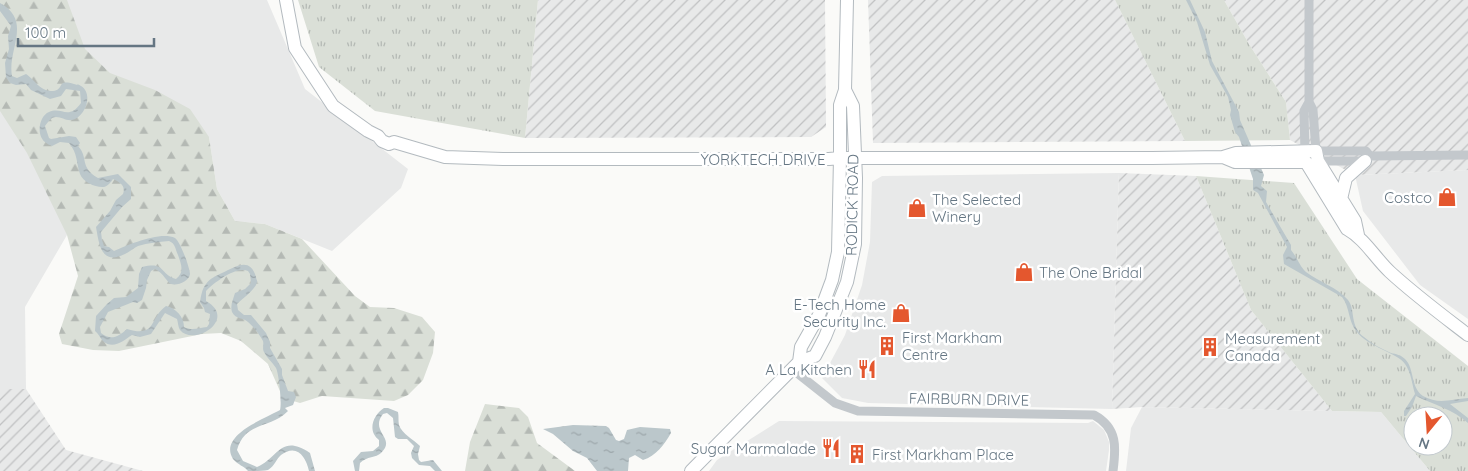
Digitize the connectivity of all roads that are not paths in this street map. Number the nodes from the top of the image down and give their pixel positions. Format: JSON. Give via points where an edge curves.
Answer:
{"nodes":[{"id":1,"x":286,"y":0,"type":"edge"},
{"id":2,"x":846,"y":0,"type":"edge"},
{"id":3,"x":1308,"y":0,"type":"edge"},
{"id":4,"x":846,"y":90,"type":"junction"},
{"id":5,"x":1468,"y":155,"type":"edge"},
{"id":6,"x":1311,"y":156,"type":"junction"},
{"id":7,"x":840,"y":158,"type":"junction"},
{"id":8,"x":854,"y":158,"type":"junction"},
{"id":9,"x":1367,"y":158,"type":"junction"},
{"id":10,"x":1341,"y":199,"type":"junction"},
{"id":11,"x":1358,"y":235,"type":"junction"},
{"id":12,"x":1468,"y":335,"type":"edge"},
{"id":13,"x":795,"y":366,"type":"junction"},
{"id":14,"x":691,"y":471,"type":"edge"},
{"id":15,"x":1113,"y":471,"type":"edge"}],
"edges":[{"from":1,"to":7,"type":"street","name":"YORKTECH DRIVE","via":[[295,48],[333,106],[378,136],[383,134],[394,142],[445,157]]},
{"from":2,"to":4,"type":"street","name":"RODICK ROAD"},
{"from":3,"to":6,"type":"street"},
{"from":4,"to":7,"type":"street","name":"RODICK ROAD","via":[[840,105]]},
{"from":4,"to":8,"type":"street","name":"RODICK ROAD","via":[[852,106]]},
{"from":5,"to":9,"type":"street"},
{"from":6,"to":8,"type":"street","name":"YORKTECH DRIVE","via":[[1235,162],[1223,157]]},
{"from":6,"to":9,"type":"street"},
{"from":6,"to":10,"type":"street"},
{"from":6,"to":11,"type":"street","via":[[1347,229]]},
{"from":7,"to":8,"type":"street","name":"YORKTECH DRIVE"},
{"from":7,"to":13,"type":"street","name":"RODICK ROAD","via":[[838,252],[832,280]]},
{"from":8,"to":13,"type":"street","name":"RODICK ROAD","via":[[854,244],[847,282],[815,356]]},
{"from":9,"to":10,"type":"street","via":[[1346,178]]},
{"from":10,"to":11,"type":"street","via":[[1355,221]]},
{"from":11,"to":12,"type":"street","via":[[1396,277]]},
{"from":13,"to":14,"type":"street","name":"RODICK ROAD"},
{"from":13,"to":15,"type":"street","name":"FAIRBURN DRIVE","via":[[835,403],[858,411],[1094,415],[1110,428],[1113,436]]}]}
